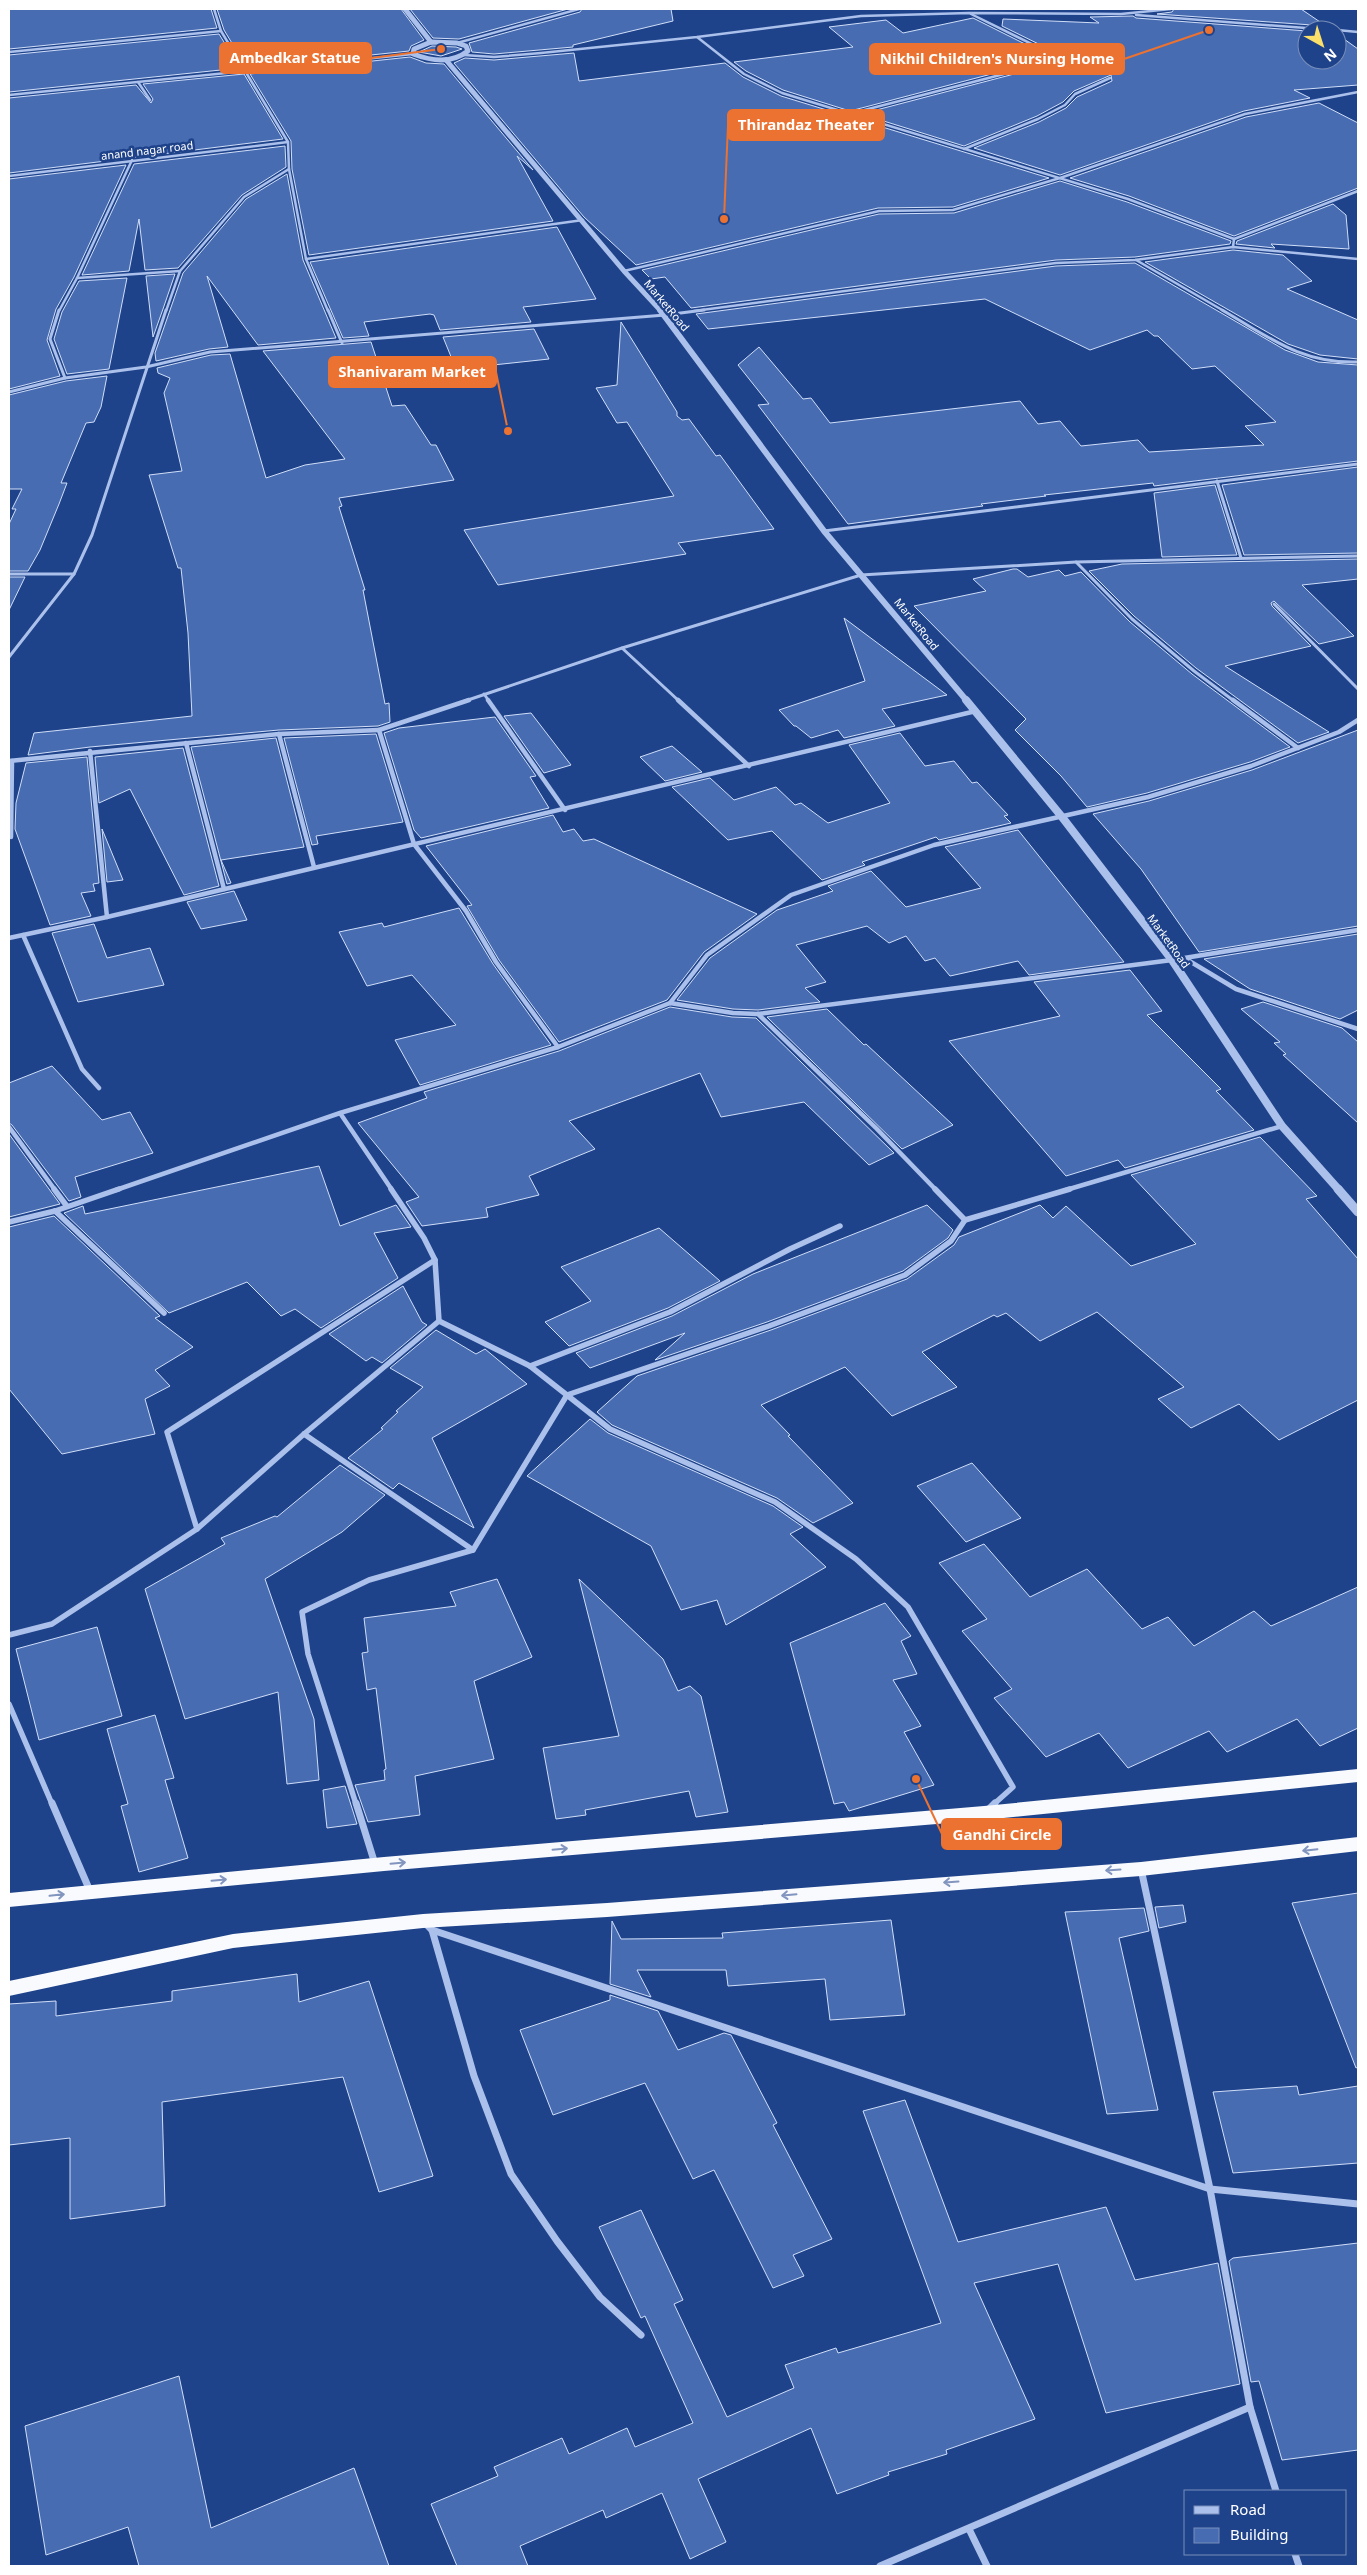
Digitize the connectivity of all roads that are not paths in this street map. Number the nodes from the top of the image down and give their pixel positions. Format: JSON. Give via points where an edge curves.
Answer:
{"nodes":[{"id":1,"x":214,"y":9,"type":"edge"},
{"id":2,"x":405,"y":9,"type":"edge"},
{"id":3,"x":579,"y":9,"type":"edge"},
{"id":4,"x":1160,"y":9,"type":"edge"},
{"id":5,"x":1171,"y":9,"type":"edge"},
{"id":6,"x":969,"y":12,"type":"junction"},
{"id":7,"x":1121,"y":14,"type":"junction"},
{"id":8,"x":1297,"y":27,"type":"edge"},
{"id":9,"x":221,"y":30,"type":"junction"},
{"id":10,"x":697,"y":37,"type":"junction"},
{"id":11,"x":431,"y":42,"type":"junction"},
{"id":12,"x":457,"y":43,"type":"junction"},
{"id":13,"x":9,"y":52,"type":"edge"},
{"id":14,"x":413,"y":54,"type":"junction"},
{"id":15,"x":464,"y":55,"type":"junction"},
{"id":16,"x":446,"y":60,"type":"junction"},
{"id":17,"x":245,"y":70,"type":"junction"},
{"id":18,"x":1110,"y":78,"type":"dead end"},
{"id":19,"x":138,"y":82,"type":"junction"},
{"id":20,"x":1358,"y":92,"type":"edge"},
{"id":21,"x":9,"y":95,"type":"edge"},
{"id":22,"x":150,"y":100,"type":"dead end"},
{"id":23,"x":848,"y":114,"type":"junction"},
{"id":24,"x":288,"y":142,"type":"junction"},
{"id":25,"x":964,"y":149,"type":"junction"},
{"id":26,"x":132,"y":160,"type":"junction"},
{"id":27,"x":289,"y":169,"type":"junction"},
{"id":28,"x":9,"y":176,"type":"edge"},
{"id":29,"x":1060,"y":178,"type":"junction"},
{"id":30,"x":1358,"y":191,"type":"edge"},
{"id":31,"x":583,"y":220,"type":"junction"},
{"id":32,"x":1234,"y":239,"type":"junction"},
{"id":33,"x":1233,"y":247,"type":"junction"},
{"id":34,"x":1358,"y":258,"type":"edge"},
{"id":35,"x":306,"y":259,"type":"junction"},
{"id":36,"x":1135,"y":260,"type":"junction"},
{"id":37,"x":180,"y":271,"type":"junction"},
{"id":38,"x":624,"y":271,"type":"junction"},
{"id":39,"x":77,"y":278,"type":"junction"},
{"id":40,"x":665,"y":315,"type":"junction"},
{"id":41,"x":342,"y":343,"type":"junction"},
{"id":42,"x":1358,"y":362,"type":"edge"},
{"id":43,"x":146,"y":367,"type":"junction"},
{"id":44,"x":65,"y":378,"type":"junction"},
{"id":45,"x":9,"y":392,"type":"edge"},
{"id":46,"x":1358,"y":464,"type":"edge"},
{"id":47,"x":1217,"y":481,"type":"junction"},
{"id":48,"x":824,"y":531,"type":"junction"},
{"id":49,"x":1358,"y":556,"type":"edge"},
{"id":50,"x":1241,"y":558,"type":"junction"},
{"id":51,"x":1076,"y":562,"type":"junction"},
{"id":52,"x":9,"y":574,"type":"edge"},
{"id":53,"x":74,"y":574,"type":"junction"},
{"id":54,"x":861,"y":575,"type":"junction"},
{"id":55,"x":1274,"y":604,"type":"dead end"},
{"id":56,"x":622,"y":648,"type":"junction"},
{"id":57,"x":9,"y":657,"type":"edge"},
{"id":58,"x":1358,"y":689,"type":"edge"},
{"id":59,"x":484,"y":694,"type":"junction"},
{"id":60,"x":976,"y":711,"type":"junction"},
{"id":61,"x":1358,"y":720,"type":"edge"},
{"id":62,"x":379,"y":730,"type":"junction"},
{"id":63,"x":279,"y":734,"type":"junction"},
{"id":64,"x":186,"y":742,"type":"junction"},
{"id":65,"x":1298,"y":748,"type":"junction"},
{"id":66,"x":90,"y":751,"type":"junction"},
{"id":67,"x":10,"y":761,"type":"edge"},
{"id":68,"x":749,"y":766,"type":"junction"},
{"id":69,"x":565,"y":810,"type":"junction"},
{"id":70,"x":1062,"y":817,"type":"junction"},
{"id":71,"x":11,"y":837,"type":"dead end"},
{"id":72,"x":414,"y":844,"type":"junction"},
{"id":73,"x":314,"y":867,"type":"junction"},
{"id":74,"x":224,"y":889,"type":"junction"},
{"id":75,"x":107,"y":917,"type":"junction"},
{"id":76,"x":1358,"y":930,"type":"edge"},
{"id":77,"x":23,"y":935,"type":"junction"},
{"id":78,"x":9,"y":938,"type":"edge"},
{"id":79,"x":1185,"y":958,"type":"junction"},
{"id":80,"x":1172,"y":960,"type":"junction"},
{"id":81,"x":670,"y":1003,"type":"junction"},
{"id":82,"x":758,"y":1014,"type":"junction"},
{"id":83,"x":1358,"y":1029,"type":"edge"},
{"id":84,"x":558,"y":1047,"type":"junction"},
{"id":85,"x":99,"y":1088,"type":"dead end"},
{"id":86,"x":340,"y":1113,"type":"junction"},
{"id":87,"x":1282,"y":1126,"type":"junction"},
{"id":88,"x":9,"y":1127,"type":"edge"},
{"id":89,"x":66,"y":1205,"type":"junction"},
{"id":90,"x":55,"y":1211,"type":"junction"},
{"id":91,"x":1358,"y":1212,"type":"edge"},
{"id":92,"x":965,"y":1220,"type":"junction"},
{"id":93,"x":9,"y":1222,"type":"edge"},
{"id":94,"x":840,"y":1226,"type":"dead end"},
{"id":95,"x":435,"y":1260,"type":"junction"},
{"id":96,"x":164,"y":1313,"type":"dead end"},
{"id":97,"x":439,"y":1321,"type":"junction"},
{"id":98,"x":530,"y":1366,"type":"junction"},
{"id":99,"x":567,"y":1395,"type":"junction"},
{"id":100,"x":304,"y":1434,"type":"junction"},
{"id":101,"x":197,"y":1529,"type":"junction"},
{"id":102,"x":473,"y":1550,"type":"junction"},
{"id":103,"x":9,"y":1635,"type":"edge"},
{"id":104,"x":9,"y":1704,"type":"edge"},
{"id":105,"x":1358,"y":1774,"type":"edge"},
{"id":106,"x":984,"y":1813,"type":"junction"},
{"id":107,"x":1358,"y":1844,"type":"edge"},
{"id":108,"x":375,"y":1865,"type":"junction"},
{"id":109,"x":1141,"y":1868,"type":"junction"},
{"id":110,"x":90,"y":1892,"type":"junction"},
{"id":111,"x":9,"y":1900,"type":"edge"},
{"id":112,"x":427,"y":1925,"type":"junction"},
{"id":113,"x":9,"y":1989,"type":"edge"},
{"id":114,"x":1210,"y":2189,"type":"junction"},
{"id":115,"x":1358,"y":2204,"type":"edge"},
{"id":116,"x":641,"y":2335,"type":"dead end"},
{"id":117,"x":1250,"y":2407,"type":"junction"},
{"id":118,"x":1276,"y":2490,"type":"edge"},
{"id":119,"x":969,"y":2528,"type":"junction"},
{"id":120,"x":880,"y":2566,"type":"edge"},
{"id":121,"x":987,"y":2566,"type":"edge"}],
"edges":[{"from":1,"to":9,"type":"street"},
{"from":2,"to":11,"type":"street"},
{"from":3,"to":12,"type":"street"},
{"from":4,"to":5,"type":"street"},
{"from":4,"to":7,"type":"street"},
{"from":6,"to":7,"type":"street"},
{"from":6,"to":10,"type":"street","via":[[861,16]]},
{"from":6,"to":23,"type":"street","via":[[1062,59]]},
{"from":7,"to":8,"type":"street"},
{"from":9,"to":13,"type":"street"},
{"from":9,"to":17,"type":"street"},
{"from":10,"to":15,"type":"street","via":[[541,54]]},
{"from":10,"to":23,"type":"street","via":[[755,80],[782,93]]},
{"from":11,"to":12,"type":"street"},
{"from":11,"to":14,"type":"street","via":[[414,49]]},
{"from":12,"to":15,"type":"street","via":[[466,46],[468,51]]},
{"from":14,"to":16,"type":"street","via":[[432,60]]},
{"from":14,"to":17,"type":"street"},
{"from":15,"to":16,"type":"street"},
{"from":16,"to":31,"type":"street","name":"MarketRoad"},
{"from":17,"to":19,"type":"street"},
{"from":17,"to":24,"type":"street"},
{"from":18,"to":25,"type":"street","via":[[1075,94],[1065,105],[1038,120]]},
{"from":19,"to":21,"type":"street"},
{"from":19,"to":22,"type":"street"},
{"from":20,"to":29,"type":"street","via":[[1245,114]]},
{"from":23,"to":25,"type":"street"},
{"from":24,"to":26,"type":"street","name":"anand nagar road"},
{"from":24,"to":27,"type":"street"},
{"from":25,"to":29,"type":"street"},
{"from":26,"to":28,"type":"street","name":"anand nagar road"},
{"from":26,"to":39,"type":"street"},
{"from":27,"to":35,"type":"street"},
{"from":27,"to":37,"type":"street","via":[[244,197]]},
{"from":29,"to":32,"type":"street","via":[[1128,199]]},
{"from":29,"to":38,"type":"street","via":[[953,210],[879,211]]},
{"from":30,"to":32,"type":"street"},
{"from":31,"to":35,"type":"street"},
{"from":31,"to":38,"type":"street","name":"MarketRoad"},
{"from":32,"to":33,"type":"street"},
{"from":33,"to":34,"type":"street"},
{"from":33,"to":36,"type":"street"},
{"from":35,"to":41,"type":"street"},
{"from":36,"to":40,"type":"street","via":[[1056,263]]},
{"from":36,"to":42,"type":"street","via":[[1296,353],[1314,360]]},
{"from":37,"to":39,"type":"street"},
{"from":37,"to":43,"type":"street"},
{"from":38,"to":40,"type":"street","name":"MarketRoad"},
{"from":39,"to":44,"type":"street","via":[[60,308],[50,339]]},
{"from":40,"to":41,"type":"street"},
{"from":40,"to":48,"type":"street","name":"MarketRoad"},
{"from":41,"to":43,"type":"street","via":[[210,352]]},
{"from":43,"to":44,"type":"street"},
{"from":43,"to":53,"type":"street","via":[[92,535]]},
{"from":44,"to":45,"type":"street"},
{"from":46,"to":47,"type":"street"},
{"from":47,"to":48,"type":"street"},
{"from":47,"to":50,"type":"street"},
{"from":48,"to":54,"type":"street","name":"MarketRoad"},
{"from":49,"to":50,"type":"street"},
{"from":50,"to":51,"type":"street"},
{"from":51,"to":54,"type":"street"},
{"from":51,"to":65,"type":"street","via":[[1173,654]]},
{"from":52,"to":53,"type":"street"},
{"from":53,"to":57,"type":"street"},
{"from":54,"to":56,"type":"street"},
{"from":54,"to":60,"type":"street","name":"MarketRoad","via":[[886,600]]},
{"from":55,"to":58,"type":"street"},
{"from":56,"to":59,"type":"street"},
{"from":56,"to":68,"type":"street"},
{"from":59,"to":62,"type":"street"},
{"from":59,"to":69,"type":"street"},
{"from":60,"to":68,"type":"street"},
{"from":60,"to":70,"type":"street","name":"MarketRoad"},
{"from":61,"to":65,"type":"street","via":[[1339,732]]},
{"from":62,"to":63,"type":"street"},
{"from":62,"to":72,"type":"street"},
{"from":63,"to":64,"type":"street"},
{"from":63,"to":73,"type":"street"},
{"from":64,"to":66,"type":"street"},
{"from":64,"to":74,"type":"street"},
{"from":65,"to":70,"type":"street","via":[[1148,798]]},
{"from":66,"to":67,"type":"street"},
{"from":66,"to":75,"type":"street"},
{"from":67,"to":71,"type":"street"},
{"from":68,"to":69,"type":"street"},
{"from":69,"to":72,"type":"street"},
{"from":70,"to":80,"type":"street","name":"MarketRoad"},
{"from":70,"to":81,"type":"street","via":[[934,844],[791,894],[708,954]]},
{"from":72,"to":73,"type":"street"},
{"from":72,"to":84,"type":"street","via":[[466,911],[496,962]]},
{"from":73,"to":74,"type":"street"},
{"from":74,"to":75,"type":"street"},
{"from":75,"to":77,"type":"street"},
{"from":76,"to":79,"type":"street"},
{"from":77,"to":78,"type":"street"},
{"from":77,"to":85,"type":"street","via":[[82,1069]]},
{"from":79,"to":80,"type":"street"},
{"from":79,"to":83,"type":"street","via":[[1236,989]]},
{"from":80,"to":82,"type":"street"},
{"from":80,"to":87,"type":"street","name":"MarketRoad"},
{"from":81,"to":82,"type":"street"},
{"from":81,"to":84,"type":"street"},
{"from":82,"to":92,"type":"street"},
{"from":84,"to":86,"type":"street"},
{"from":86,"to":89,"type":"street"},
{"from":86,"to":95,"type":"street","via":[[424,1238]]},
{"from":87,"to":91,"type":"street","name":"MarketRoad"},
{"from":87,"to":92,"type":"street"},
{"from":88,"to":89,"type":"street"},
{"from":89,"to":90,"type":"street"},
{"from":90,"to":93,"type":"street"},
{"from":90,"to":96,"type":"street"},
{"from":92,"to":99,"type":"street","via":[[951,1241],[905,1275],[769,1326]]},
{"from":94,"to":98,"type":"street","via":[[670,1312]]},
{"from":95,"to":97,"type":"street"},
{"from":95,"to":101,"type":"street","via":[[167,1432]]},
{"from":97,"to":98,"type":"street"},
{"from":97,"to":100,"type":"street"},
{"from":98,"to":99,"type":"street"},
{"from":99,"to":102,"type":"street"},
{"from":99,"to":106,"type":"street","via":[[610,1429],[775,1502],[856,1559],[908,1607],[1013,1787]]},
{"from":100,"to":101,"type":"street"},
{"from":100,"to":102,"type":"street"},
{"from":101,"to":103,"type":"street","via":[[52,1624]]},
{"from":102,"to":108,"type":"street","via":[[369,1580],[302,1612],[308,1654]]},
{"from":104,"to":110,"type":"street"},
{"from":105,"to":106,"type":"highway"},
{"from":108,"to":106,"type":"highway","one_way":true},
{"from":107,"to":109,"type":"highway","one_way":true},
{"from":110,"to":108,"type":"highway","one_way":true},
{"from":109,"to":112,"type":"highway","one_way":true},
{"from":109,"to":114,"type":"street"},
{"from":111,"to":110,"type":"highway","one_way":true},
{"from":112,"to":113,"type":"highway","via":[[234,1941]]},
{"from":112,"to":114,"type":"street"},
{"from":112,"to":116,"type":"street","via":[[474,2076],[511,2174],[557,2242],[600,2296]]},
{"from":114,"to":115,"type":"street"},
{"from":114,"to":117,"type":"street"},
{"from":117,"to":118,"type":"street"},
{"from":117,"to":119,"type":"street"},
{"from":119,"to":120,"type":"street"},
{"from":119,"to":121,"type":"street"}]}
